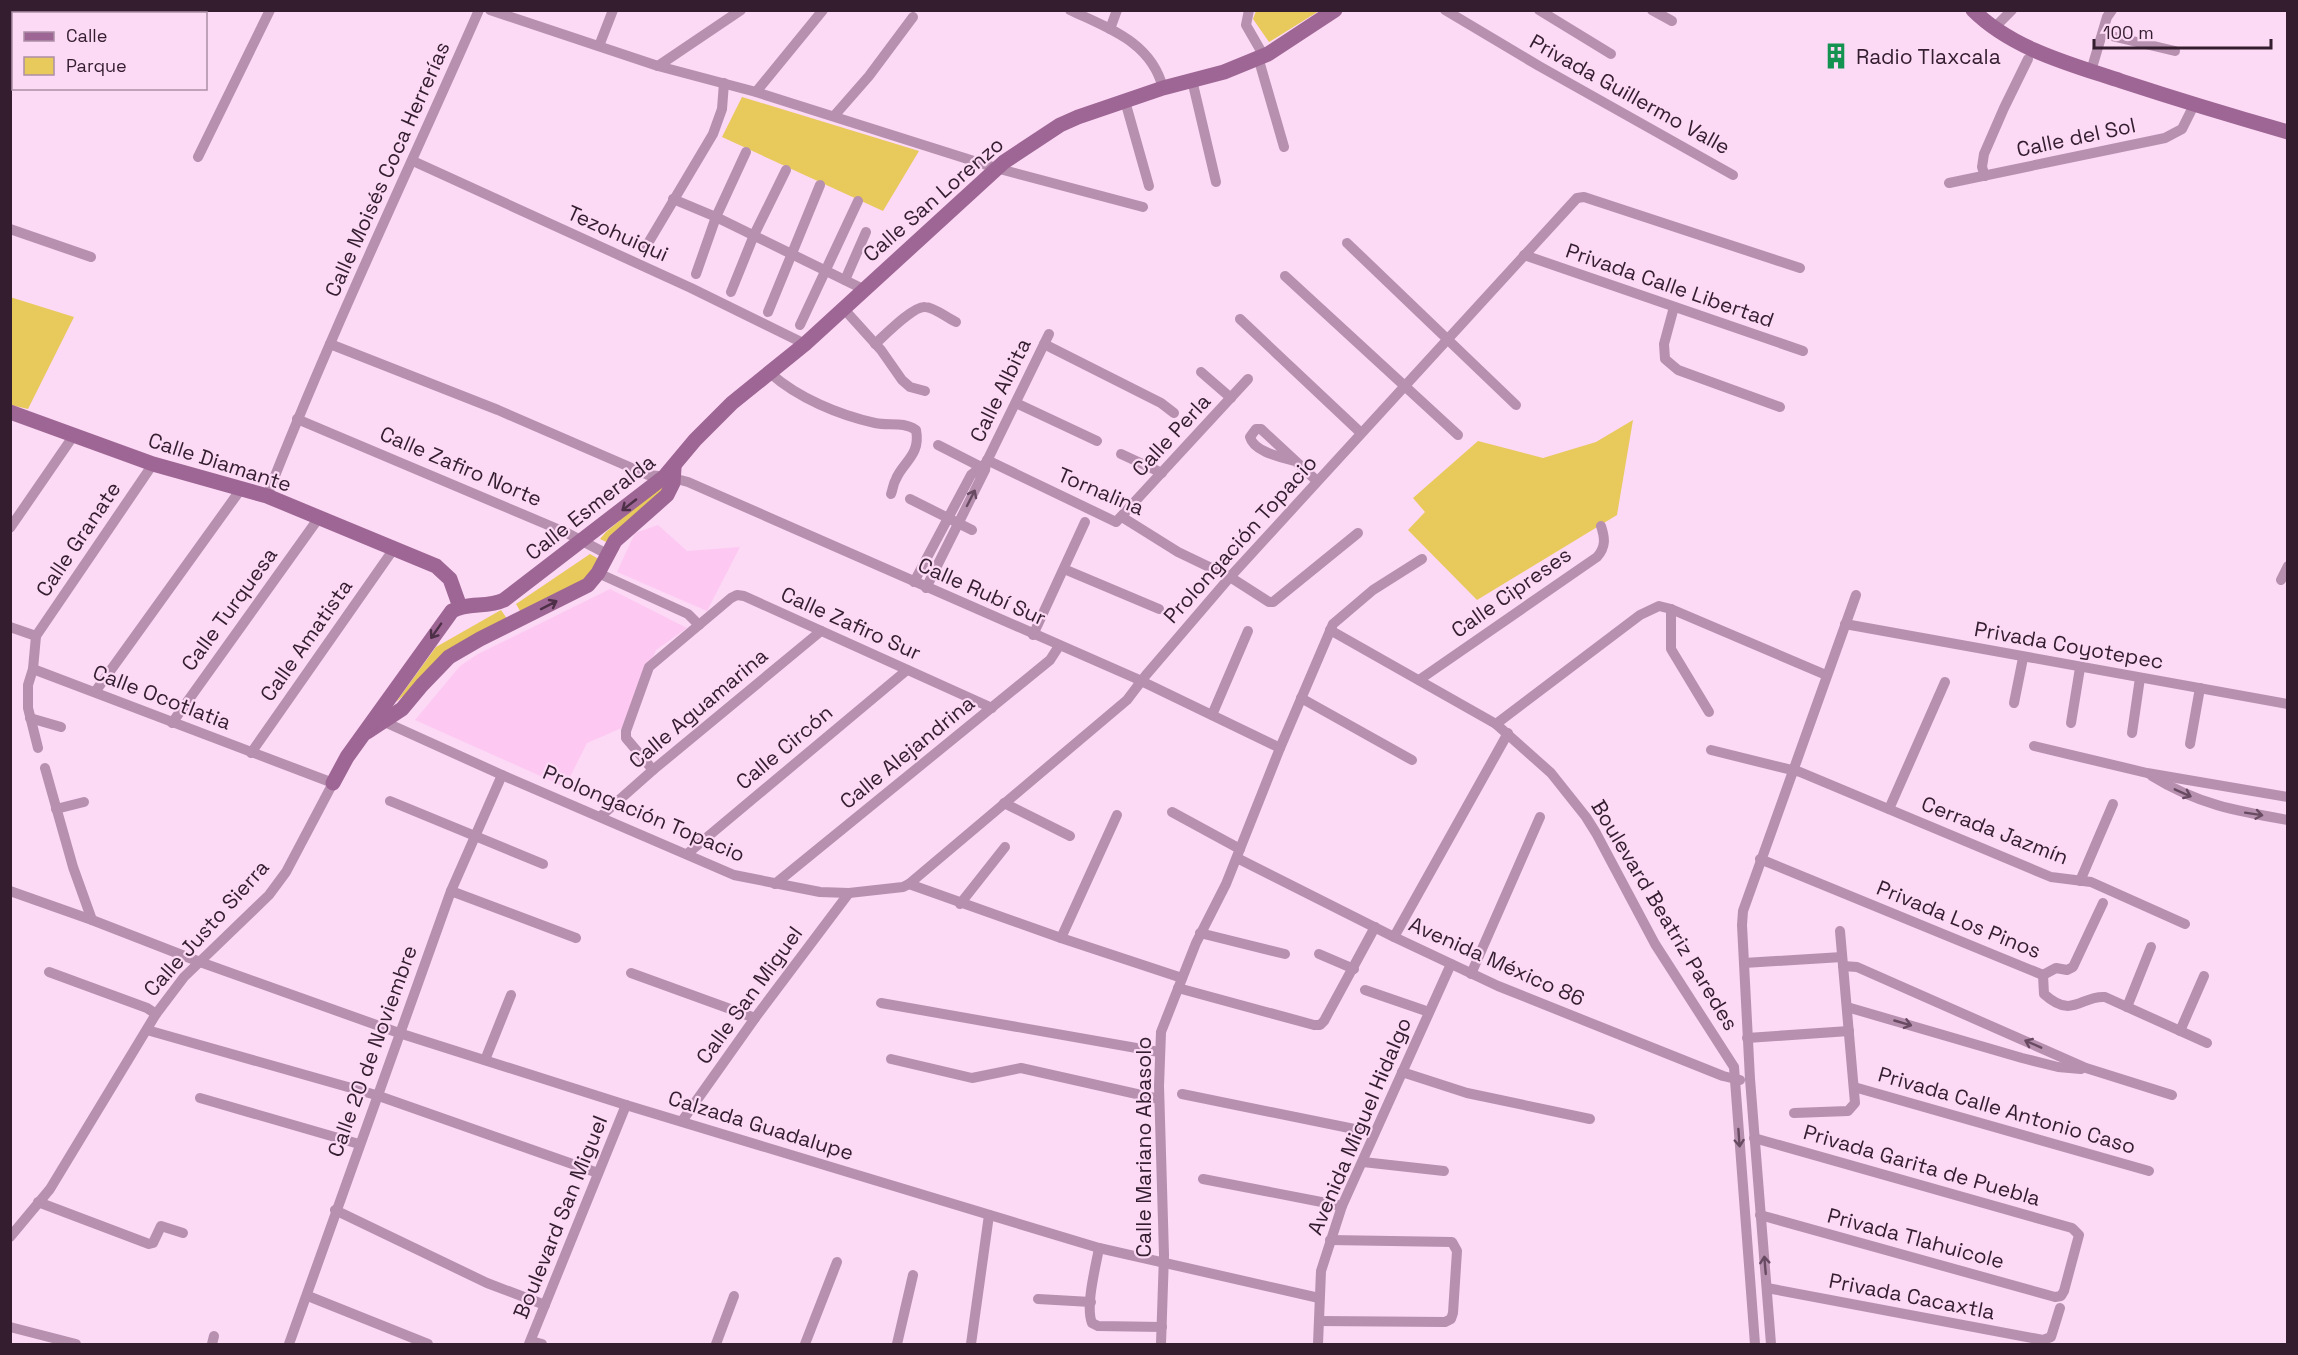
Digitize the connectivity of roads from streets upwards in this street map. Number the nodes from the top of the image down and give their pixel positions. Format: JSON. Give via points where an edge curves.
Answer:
{"nodes":[{"id":1,"x":270,"y":10,"type":"edge"},
{"id":2,"x":479,"y":10,"type":"edge"},
{"id":3,"x":490,"y":10,"type":"edge"},
{"id":4,"x":613,"y":10,"type":"edge"},
{"id":5,"x":741,"y":10,"type":"edge"},
{"id":6,"x":823,"y":10,"type":"edge"},
{"id":7,"x":1071,"y":10,"type":"edge"},
{"id":8,"x":1117,"y":10,"type":"edge"},
{"id":9,"x":1249,"y":10,"type":"edge"},
{"id":10,"x":1335,"y":10,"type":"edge"},
{"id":11,"x":1445,"y":10,"type":"edge"},
{"id":12,"x":1539,"y":10,"type":"edge"},
{"id":13,"x":1652,"y":10,"type":"edge"},
{"id":14,"x":1973,"y":10,"type":"edge"},
{"id":15,"x":2012,"y":10,"type":"edge"},
{"id":16,"x":2112,"y":10,"type":"edge"},
{"id":17,"x":913,"y":17,"type":"dead end"},
{"id":18,"x":1672,"y":21,"type":"dead end"},
{"id":19,"x":1995,"y":27,"type":"junction"},
{"id":20,"x":1110,"y":29,"type":"junction"},
{"id":21,"x":2103,"y":34,"type":"junction"},
{"id":22,"x":599,"y":46,"type":"junction"},
{"id":23,"x":2175,"y":51,"type":"dead end"},
{"id":24,"x":1611,"y":54,"type":"dead end"},
{"id":25,"x":1261,"y":57,"type":"junction"},
{"id":26,"x":2028,"y":59,"type":"dead end"},
{"id":27,"x":658,"y":66,"type":"junction"},
{"id":28,"x":2091,"y":71,"type":"junction"},
{"id":29,"x":1192,"y":80,"type":"junction"},
{"id":30,"x":724,"y":83,"type":"junction"},
{"id":31,"x":1163,"y":88,"type":"junction"},
{"id":32,"x":756,"y":92,"type":"junction"},
{"id":33,"x":1125,"y":101,"type":"junction"},
{"id":34,"x":2194,"y":105,"type":"junction"},
{"id":35,"x":834,"y":116,"type":"junction"},
{"id":36,"x":2288,"y":132,"type":"edge"},
{"id":37,"x":1284,"y":147,"type":"dead end"},
{"id":38,"x":746,"y":152,"type":"dead end"},
{"id":39,"x":198,"y":158,"type":"dead end"},
{"id":40,"x":413,"y":161,"type":"junction"},
{"id":41,"x":996,"y":168,"type":"junction"},
{"id":42,"x":786,"y":170,"type":"dead end"},
{"id":43,"x":1734,"y":175,"type":"dead end"},
{"id":44,"x":1985,"y":176,"type":"junction"},
{"id":45,"x":1216,"y":182,"type":"dead end"},
{"id":46,"x":1949,"y":183,"type":"dead end"},
{"id":47,"x":820,"y":185,"type":"dead end"},
{"id":48,"x":1149,"y":186,"type":"dead end"},
{"id":49,"x":673,"y":199,"type":"junction"},
{"id":50,"x":858,"y":201,"type":"dead end"},
{"id":51,"x":1143,"y":207,"type":"dead end"},
{"id":52,"x":716,"y":217,"type":"junction"},
{"id":53,"x":10,"y":229,"type":"edge"},
{"id":54,"x":866,"y":232,"type":"dead end"},
{"id":55,"x":754,"y":235,"type":"junction"},
{"id":56,"x":1347,"y":243,"type":"dead end"},
{"id":57,"x":644,"y":250,"type":"dead end"},
{"id":58,"x":791,"y":253,"type":"junction"},
{"id":59,"x":1524,"y":255,"type":"junction"},
{"id":60,"x":91,"y":257,"type":"dead end"},
{"id":61,"x":1800,"y":268,"type":"dead end"},
{"id":62,"x":825,"y":270,"type":"junction"},
{"id":63,"x":696,"y":274,"type":"dead end"},
{"id":64,"x":1286,"y":276,"type":"dead end"},
{"id":65,"x":845,"y":280,"type":"junction"},
{"id":66,"x":863,"y":289,"type":"junction"},
{"id":67,"x":731,"y":292,"type":"dead end"},
{"id":68,"x":1674,"y":307,"type":"junction"},
{"id":69,"x":843,"y":308,"type":"junction"},
{"id":70,"x":768,"y":312,"type":"dead end"},
{"id":71,"x":1240,"y":320,"type":"dead end"},
{"id":72,"x":956,"y":322,"type":"dead end"},
{"id":73,"x":800,"y":325,"type":"dead end"},
{"id":74,"x":1448,"y":338,"type":"junction"},
{"id":75,"x":330,"y":344,"type":"junction"},
{"id":76,"x":804,"y":344,"type":"junction"},
{"id":77,"x":875,"y":344,"type":"junction"},
{"id":78,"x":1803,"y":351,"type":"dead end"},
{"id":79,"x":1201,"y":372,"type":"dead end"},
{"id":80,"x":770,"y":373,"type":"junction"},
{"id":81,"x":1248,"y":379,"type":"dead end"},
{"id":82,"x":1405,"y":385,"type":"junction"},
{"id":83,"x":925,"y":391,"type":"dead end"},
{"id":84,"x":1231,"y":398,"type":"junction"},
{"id":85,"x":1016,"y":403,"type":"junction"},
{"id":86,"x":1516,"y":405,"type":"dead end"},
{"id":87,"x":1780,"y":407,"type":"dead end"},
{"id":88,"x":10,"y":412,"type":"edge"},
{"id":89,"x":1174,"y":413,"type":"dead end"},
{"id":90,"x":297,"y":419,"type":"junction"},
{"id":91,"x":1361,"y":433,"type":"junction"},
{"id":92,"x":74,"y":435,"type":"junction"},
{"id":93,"x":1458,"y":435,"type":"dead end"},
{"id":94,"x":1097,"y":441,"type":"dead end"},
{"id":95,"x":938,"y":446,"type":"dead end"},
{"id":96,"x":1121,"y":454,"type":"dead end"},
{"id":97,"x":1295,"y":461,"type":"dead end"},
{"id":98,"x":153,"y":464,"type":"junction"},
{"id":99,"x":985,"y":465,"type":"junction"},
{"id":100,"x":1162,"y":473,"type":"junction"},
{"id":101,"x":671,"y":474,"type":"junction"},
{"id":102,"x":1317,"y":481,"type":"junction"},
{"id":103,"x":241,"y":489,"type":"junction"},
{"id":104,"x":891,"y":494,"type":"dead end"},
{"id":105,"x":267,"y":496,"type":"junction"},
{"id":106,"x":910,"y":499,"type":"dead end"},
{"id":107,"x":1122,"y":517,"type":"junction"},
{"id":108,"x":947,"y":518,"type":"junction"},
{"id":109,"x":318,"y":519,"type":"junction"},
{"id":110,"x":1085,"y":522,"type":"dead end"},
{"id":111,"x":958,"y":523,"type":"junction"},
{"id":112,"x":1600,"y":526,"type":"dead end"},
{"id":113,"x":10,"y":528,"type":"edge"},
{"id":114,"x":972,"y":530,"type":"dead end"},
{"id":115,"x":1358,"y":533,"type":"dead end"},
{"id":116,"x":582,"y":541,"type":"junction"},
{"id":117,"x":393,"y":550,"type":"junction"},
{"id":118,"x":607,"y":554,"type":"junction"},
{"id":119,"x":1422,"y":559,"type":"dead end"},
{"id":120,"x":2288,"y":566,"type":"edge"},
{"id":121,"x":1064,"y":569,"type":"junction"},
{"id":122,"x":598,"y":573,"type":"junction"},
{"id":123,"x":1230,"y":577,"type":"junction"},
{"id":124,"x":2281,"y":580,"type":"dead end"},
{"id":125,"x":914,"y":582,"type":"junction"},
{"id":126,"x":926,"y":588,"type":"junction"},
{"id":127,"x":1856,"y":595,"type":"dead end"},
{"id":128,"x":504,"y":600,"type":"junction"},
{"id":129,"x":460,"y":607,"type":"junction"},
{"id":130,"x":1159,"y":609,"type":"dead end"},
{"id":131,"x":1671,"y":609,"type":"junction"},
{"id":132,"x":516,"y":621,"type":"junction"},
{"id":133,"x":1845,"y":624,"type":"junction"},
{"id":134,"x":699,"y":625,"type":"junction"},
{"id":135,"x":10,"y":627,"type":"edge"},
{"id":136,"x":1330,"y":630,"type":"junction"},
{"id":137,"x":821,"y":631,"type":"junction"},
{"id":138,"x":1248,"y":631,"type":"dead end"},
{"id":139,"x":1033,"y":635,"type":"junction"},
{"id":140,"x":36,"y":636,"type":"junction"},
{"id":141,"x":1059,"y":646,"type":"junction"},
{"id":142,"x":2023,"y":658,"type":"junction"},
{"id":143,"x":2080,"y":668,"type":"junction"},
{"id":144,"x":33,"y":669,"type":"junction"},
{"id":145,"x":907,"y":669,"type":"junction"},
{"id":146,"x":1826,"y":675,"type":"junction"},
{"id":147,"x":2140,"y":678,"type":"junction"},
{"id":148,"x":1419,"y":680,"type":"junction"},
{"id":149,"x":1141,"y":682,"type":"junction"},
{"id":150,"x":1945,"y":682,"type":"dead end"},
{"id":151,"x":2200,"y":688,"type":"junction"},
{"id":152,"x":95,"y":692,"type":"junction"},
{"id":153,"x":1301,"y":698,"type":"junction"},
{"id":154,"x":2014,"y":703,"type":"dead end"},
{"id":155,"x":2288,"y":704,"type":"edge"},
{"id":156,"x":992,"y":708,"type":"junction"},
{"id":157,"x":1709,"y":712,"type":"dead end"},
{"id":158,"x":1212,"y":715,"type":"junction"},
{"id":159,"x":30,"y":718,"type":"junction"},
{"id":160,"x":380,"y":720,"type":"junction"},
{"id":161,"x":172,"y":723,"type":"junction"},
{"id":162,"x":2071,"y":723,"type":"dead end"},
{"id":163,"x":1496,"y":724,"type":"junction"},
{"id":164,"x":62,"y":727,"type":"dead end"},
{"id":165,"x":1508,"y":733,"type":"junction"},
{"id":166,"x":2132,"y":734,"type":"dead end"},
{"id":167,"x":2190,"y":744,"type":"dead end"},
{"id":168,"x":2034,"y":746,"type":"dead end"},
{"id":169,"x":38,"y":748,"type":"dead end"},
{"id":170,"x":1280,"y":748,"type":"junction"},
{"id":171,"x":1712,"y":750,"type":"dead end"},
{"id":172,"x":251,"y":753,"type":"junction"},
{"id":173,"x":1412,"y":760,"type":"dead end"},
{"id":174,"x":45,"y":768,"type":"dead end"},
{"id":175,"x":653,"y":770,"type":"junction"},
{"id":176,"x":1792,"y":770,"type":"junction"},
{"id":177,"x":2147,"y":773,"type":"junction"},
{"id":178,"x":502,"y":775,"type":"junction"},
{"id":179,"x":333,"y":783,"type":"junction"},
{"id":180,"x":2288,"y":797,"type":"edge"},
{"id":181,"x":84,"y":801,"type":"dead end"},
{"id":182,"x":390,"y":801,"type":"dead end"},
{"id":183,"x":1004,"y":803,"type":"junction"},
{"id":184,"x":2113,"y":804,"type":"dead end"},
{"id":185,"x":56,"y":809,"type":"junction"},
{"id":186,"x":1889,"y":809,"type":"junction"},
{"id":187,"x":1172,"y":812,"type":"dead end"},
{"id":188,"x":1117,"y":815,"type":"dead end"},
{"id":189,"x":601,"y":816,"type":"junction"},
{"id":190,"x":1540,"y":817,"type":"dead end"},
{"id":191,"x":2288,"y":820,"type":"edge"},
{"id":192,"x":474,"y":836,"type":"junction"},
{"id":193,"x":1070,"y":836,"type":"dead end"},
{"id":194,"x":1005,"y":847,"type":"dead end"},
{"id":195,"x":687,"y":854,"type":"junction"},
{"id":196,"x":1238,"y":854,"type":"junction"},
{"id":197,"x":1760,"y":859,"type":"junction"},
{"id":198,"x":543,"y":864,"type":"dead end"},
{"id":199,"x":2080,"y":881,"type":"junction"},
{"id":200,"x":775,"y":884,"type":"junction"},
{"id":201,"x":909,"y":884,"type":"junction"},
{"id":202,"x":10,"y":891,"type":"edge"},
{"id":203,"x":451,"y":891,"type":"junction"},
{"id":204,"x":849,"y":893,"type":"junction"},
{"id":205,"x":2103,"y":903,"type":"dead end"},
{"id":206,"x":960,"y":904,"type":"junction"},
{"id":207,"x":92,"y":920,"type":"junction"},
{"id":208,"x":2185,"y":924,"type":"dead end"},
{"id":209,"x":1375,"y":927,"type":"junction"},
{"id":210,"x":1840,"y":931,"type":"dead end"},
{"id":211,"x":1200,"y":933,"type":"junction"},
{"id":212,"x":1394,"y":937,"type":"junction"},
{"id":213,"x":576,"y":938,"type":"dead end"},
{"id":214,"x":1061,"y":938,"type":"junction"},
{"id":215,"x":2151,"y":947,"type":"dead end"},
{"id":216,"x":1286,"y":954,"type":"dead end"},
{"id":217,"x":1319,"y":954,"type":"dead end"},
{"id":218,"x":1843,"y":961,"type":"junction"},
{"id":219,"x":200,"y":962,"type":"junction"},
{"id":220,"x":1744,"y":963,"type":"junction"},
{"id":221,"x":1451,"y":964,"type":"junction"},
{"id":222,"x":1354,"y":969,"type":"junction"},
{"id":223,"x":49,"y":972,"type":"dead end"},
{"id":224,"x":631,"y":973,"type":"dead end"},
{"id":225,"x":1471,"y":974,"type":"junction"},
{"id":226,"x":2043,"y":975,"type":"junction"},
{"id":227,"x":2204,"y":976,"type":"dead end"},
{"id":228,"x":1180,"y":983,"type":"junction"},
{"id":229,"x":1365,"y":990,"type":"dead end"},
{"id":230,"x":511,"y":994,"type":"dead end"},
{"id":231,"x":881,"y":1003,"type":"dead end"},
{"id":232,"x":1847,"y":1006,"type":"junction"},
{"id":233,"x":2127,"y":1007,"type":"junction"},
{"id":234,"x":1429,"y":1012,"type":"junction"},
{"id":235,"x":156,"y":1014,"type":"junction"},
{"id":236,"x":755,"y":1018,"type":"junction"},
{"id":237,"x":147,"y":1030,"type":"junction"},
{"id":238,"x":1849,"y":1031,"type":"junction"},
{"id":239,"x":2180,"y":1031,"type":"junction"},
{"id":240,"x":399,"y":1033,"type":"junction"},
{"id":241,"x":1747,"y":1038,"type":"junction"},
{"id":242,"x":2206,"y":1043,"type":"dead end"},
{"id":243,"x":1159,"y":1053,"type":"junction"},
{"id":244,"x":891,"y":1059,"type":"dead end"},
{"id":245,"x":484,"y":1060,"type":"junction"},
{"id":246,"x":2086,"y":1068,"type":"junction"},
{"id":247,"x":1402,"y":1072,"type":"junction"},
{"id":248,"x":1735,"y":1079,"type":"junction"},
{"id":249,"x":1750,"y":1079,"type":"junction"},
{"id":250,"x":1854,"y":1087,"type":"junction"},
{"id":251,"x":1182,"y":1094,"type":"dead end"},
{"id":252,"x":376,"y":1095,"type":"junction"},
{"id":253,"x":2172,"y":1095,"type":"dead end"},
{"id":254,"x":200,"y":1098,"type":"dead end"},
{"id":255,"x":1159,"y":1099,"type":"junction"},
{"id":256,"x":626,"y":1105,"type":"junction"},
{"id":257,"x":1794,"y":1113,"type":"dead end"},
{"id":258,"x":1590,"y":1119,"type":"dead end"},
{"id":259,"x":682,"y":1121,"type":"junction"},
{"id":260,"x":1374,"y":1133,"type":"junction"},
{"id":261,"x":1754,"y":1138,"type":"junction"},
{"id":262,"x":359,"y":1144,"type":"junction"},
{"id":263,"x":1363,"y":1162,"type":"junction"},
{"id":264,"x":2149,"y":1171,"type":"dead end"},
{"id":265,"x":1444,"y":1172,"type":"dead end"},
{"id":266,"x":598,"y":1173,"type":"junction"},
{"id":267,"x":1203,"y":1179,"type":"dead end"},
{"id":268,"x":38,"y":1202,"type":"junction"},
{"id":269,"x":1342,"y":1206,"type":"junction"},
{"id":270,"x":335,"y":1210,"type":"junction"},
{"id":271,"x":989,"y":1215,"type":"junction"},
{"id":272,"x":1760,"y":1215,"type":"junction"},
{"id":273,"x":183,"y":1233,"type":"dead end"},
{"id":274,"x":10,"y":1237,"type":"edge"},
{"id":275,"x":1330,"y":1240,"type":"junction"},
{"id":276,"x":1099,"y":1248,"type":"junction"},
{"id":277,"x":837,"y":1262,"type":"dead end"},
{"id":278,"x":1163,"y":1264,"type":"junction"},
{"id":279,"x":913,"y":1275,"type":"dead end"},
{"id":280,"x":1767,"y":1288,"type":"junction"},
{"id":281,"x":308,"y":1296,"type":"junction"},
{"id":282,"x":734,"y":1296,"type":"dead end"},
{"id":283,"x":2061,"y":1296,"type":"joint"},
{"id":284,"x":1319,"y":1298,"type":"junction"},
{"id":285,"x":1038,"y":1299,"type":"dead end"},
{"id":286,"x":1091,"y":1302,"type":"junction"},
{"id":287,"x":545,"y":1305,"type":"junction"},
{"id":288,"x":2060,"y":1308,"type":"dead end"},
{"id":289,"x":1318,"y":1322,"type":"junction"},
{"id":290,"x":10,"y":1327,"type":"edge"},
{"id":291,"x":1162,"y":1327,"type":"junction"},
{"id":292,"x":530,"y":1343,"type":"edge"},
{"id":293,"x":76,"y":1344,"type":"edge"},
{"id":294,"x":289,"y":1344,"type":"edge"},
{"id":295,"x":428,"y":1344,"type":"edge"},
{"id":296,"x":542,"y":1344,"type":"edge"},
{"id":297,"x":716,"y":1344,"type":"edge"},
{"id":298,"x":805,"y":1344,"type":"edge"},
{"id":299,"x":897,"y":1344,"type":"edge"},
{"id":300,"x":971,"y":1344,"type":"edge"},
{"id":301,"x":1161,"y":1344,"type":"edge"},
{"id":302,"x":1318,"y":1344,"type":"edge"},
{"id":303,"x":1755,"y":1344,"type":"edge"},
{"id":304,"x":1771,"y":1344,"type":"edge"}],
"edges":[{"from":1,"to":39,"type":"street"},
{"from":2,"to":40,"type":"street","name":"Calle Moisés Coca Herrerías"},
{"from":3,"to":22,"type":"street"},
{"from":4,"to":22,"type":"street"},
{"from":5,"to":27,"type":"street"},
{"from":6,"to":32,"type":"street"},
{"from":7,"to":20,"type":"street"},
{"from":8,"to":20,"type":"street"},
{"from":9,"to":25,"type":"street","via":[[1246,25]]},
{"from":10,"to":25,"type":"street","name":"Calle San Lorenzo"},
{"from":11,"to":43,"type":"street","name":"Privada Guillermo Valle"},
{"from":12,"to":24,"type":"street"},
{"from":13,"to":18,"type":"street"},
{"from":14,"to":19,"type":"street"},
{"from":15,"to":19,"type":"street"},
{"from":16,"to":21,"type":"street"},
{"from":17,"to":35,"type":"street"},
{"from":19,"to":28,"type":"street","via":[[2050,56]]},
{"from":20,"to":31,"type":"street","via":[[1142,50],[1158,72]]},
{"from":21,"to":23,"type":"street"},
{"from":21,"to":28,"type":"street"},
{"from":22,"to":27,"type":"street"},
{"from":25,"to":29,"type":"street","name":"Calle San Lorenzo"},
{"from":25,"to":37,"type":"street"},
{"from":26,"to":44,"type":"street","via":[[1984,154]]},
{"from":27,"to":30,"type":"street"},
{"from":28,"to":34,"type":"street"},
{"from":29,"to":31,"type":"street","name":"Calle San Lorenzo"},
{"from":29,"to":45,"type":"street"},
{"from":30,"to":32,"type":"street"},
{"from":30,"to":49,"type":"street","via":[[722,109],[713,134]]},
{"from":31,"to":33,"type":"street","name":"Calle San Lorenzo"},
{"from":32,"to":35,"type":"street"},
{"from":33,"to":41,"type":"street","name":"Calle San Lorenzo","via":[[1068,121]]},
{"from":33,"to":48,"type":"street"},
{"from":34,"to":36,"type":"street"},
{"from":34,"to":44,"type":"street","name":"Calle del Sol","via":[[2182,129],[2171,136]]},
{"from":35,"to":41,"type":"street"},
{"from":38,"to":52,"type":"street"},
{"from":40,"to":75,"type":"street","name":"Calle Moisés Coca Herrerías"},
{"from":40,"to":76,"type":"street","name":"Tezohuiqui"},
{"from":41,"to":51,"type":"street"},
{"from":41,"to":66,"type":"street","name":"Calle San Lorenzo"},
{"from":42,"to":55,"type":"street"},
{"from":44,"to":46,"type":"street","name":"Calle del Sol"},
{"from":47,"to":58,"type":"street"},
{"from":49,"to":52,"type":"street"},
{"from":49,"to":57,"type":"street"},
{"from":50,"to":62,"type":"street"},
{"from":52,"to":55,"type":"street"},
{"from":52,"to":63,"type":"street"},
{"from":53,"to":60,"type":"street"},
{"from":54,"to":65,"type":"street"},
{"from":55,"to":58,"type":"street"},
{"from":55,"to":67,"type":"street"},
{"from":56,"to":74,"type":"street"},
{"from":58,"to":62,"type":"street"},
{"from":58,"to":70,"type":"street"},
{"from":59,"to":61,"type":"street","name":"Prolongación Topacio","via":[[1579,197]]},
{"from":59,"to":68,"type":"street","name":"Privada Calle Libertad"},
{"from":59,"to":74,"type":"street","name":"Prolongación Topacio"},
{"from":62,"to":65,"type":"street"},
{"from":62,"to":73,"type":"street"},
{"from":64,"to":82,"type":"street"},
{"from":65,"to":66,"type":"street"},
{"from":66,"to":69,"type":"street","name":"Calle San Lorenzo"},
{"from":68,"to":78,"type":"street","name":"Privada Calle Libertad"},
{"from":68,"to":87,"type":"street","via":[[1664,344],[1665,358],[1678,369]]},
{"from":69,"to":76,"type":"street","name":"Calle San Lorenzo"},
{"from":69,"to":77,"type":"street"},
{"from":71,"to":91,"type":"street"},
{"from":72,"to":77,"type":"street","via":[[922,307]]},
{"from":74,"to":82,"type":"street","name":"Prolongación Topacio"},
{"from":74,"to":86,"type":"street"},
{"from":75,"to":90,"type":"street","name":"Calle Moisés Coca Herrerías"},
{"from":75,"to":101,"type":"street","name":"Calle Rubí Sur","via":[[648,475]]},
{"from":76,"to":80,"type":"street","name":"Calle San Lorenzo"},
{"from":77,"to":83,"type":"street","via":[[905,384]]},
{"from":79,"to":84,"type":"street"},
{"from":80,"to":101,"type":"street","name":"Calle San Lorenzo","via":[[706,427]]},
{"from":80,"to":104,"type":"street","via":[[815,402],[876,423],[902,424],[916,430],[915,446]]},
{"from":81,"to":84,"type":"street","name":"Calle Perla"},
{"from":82,"to":91,"type":"street","name":"Prolongación Topacio"},
{"from":82,"to":93,"type":"street"},
{"from":84,"to":100,"type":"street","name":"Calle Perla"},
{"from":85,"to":89,"type":"street","name":"Calle Albita","via":[[1047,339]]},
{"from":85,"to":94,"type":"street"},
{"from":85,"to":99,"type":"street","name":"Calle Albita"},
{"from":88,"to":92,"type":"street","name":"Calle Diamante"},
{"from":90,"to":105,"type":"street","name":"Calle Moisés Coca Herrerías"},
{"from":90,"to":116,"type":"street","name":"Calle Zafiro Norte"},
{"from":91,"to":102,"type":"street","name":"Prolongación Topacio"},
{"from":92,"to":98,"type":"street","name":"Calle Diamante"},
{"from":92,"to":113,"type":"street"},
{"from":95,"to":99,"type":"street","name":"Tornalina"},
{"from":96,"to":100,"type":"street"},
{"from":97,"to":102,"type":"street"},
{"from":98,"to":103,"type":"street","name":"Calle Diamante"},
{"from":98,"to":140,"type":"street","name":"Calle Granate"},
{"from":99,"to":107,"type":"street","name":"Tornalina","via":[[1112,522]]},
{"from":99,"to":108,"type":"street","name":"Calle Albita","via":[[971,475]]},
{"from":111,"to":99,"type":"street","name":"Calle Albita","one_way":true},
{"from":100,"to":107,"type":"street","name":"Calle Perla"},
{"from":101,"to":116,"type":"street","name":"Calle Esmeralda","one_way":true},
{"from":101,"to":118,"type":"street","name":"Calle Esmeralda","via":[[668,495],[623,532]]},
{"from":101,"to":125,"type":"street","name":"Calle Rubí Sur"},
{"from":102,"to":123,"type":"street","name":"Prolongación Topacio"},
{"from":103,"to":105,"type":"street","name":"Calle Diamante"},
{"from":103,"to":152,"type":"street"},
{"from":105,"to":109,"type":"street","name":"Calle Diamante"},
{"from":106,"to":108,"type":"street"},
{"from":107,"to":123,"type":"street","name":"Tornalina","via":[[1178,552]]},
{"from":108,"to":111,"type":"street"},
{"from":108,"to":125,"type":"street","name":"Calle Albita"},
{"from":109,"to":117,"type":"street","name":"Calle Diamante"},
{"from":109,"to":161,"type":"street","name":"Calle Turquesa"},
{"from":110,"to":121,"type":"street"},
{"from":111,"to":114,"type":"street"},
{"from":111,"to":126,"type":"street","name":"Calle Albita"},
{"from":112,"to":148,"type":"street","name":"Calle Cipreses","via":[[1605,543],[1597,557]]},
{"from":115,"to":123,"type":"street","name":"Tornalina","via":[[1273,602]]},
{"from":116,"to":118,"type":"street","name":"Calle Zafiro Norte"},
{"from":116,"to":128,"type":"street","name":"Calle Esmeralda"},
{"from":117,"to":129,"type":"street","name":"Calle Diamante","via":[[443,571],[453,585]]},
{"from":117,"to":172,"type":"street","name":"Calle Amatista"},
{"from":118,"to":122,"type":"street","name":"Calle Esmeralda"},
{"from":119,"to":136,"type":"street","name":"Calle Mariano Abasolo","via":[[1373,590],[1337,619]]},
{"from":120,"to":124,"type":"street"},
{"from":121,"to":130,"type":"street"},
{"from":121,"to":139,"type":"street"},
{"from":132,"to":122,"type":"street","name":"Calle Esmeralda","one_way":true,"via":[[583,588]]},
{"from":122,"to":134,"type":"street","via":[[688,614]]},
{"from":123,"to":149,"type":"street","name":"Prolongación Topacio"},
{"from":125,"to":126,"type":"street","name":"Calle Rubí Sur"},
{"from":126,"to":139,"type":"street","name":"Calle Rubí Sur"},
{"from":127,"to":133,"type":"street","name":"Boulevard Beatriz Paredes"},
{"from":128,"to":129,"type":"street","name":"Calle Esmeralda"},
{"from":128,"to":132,"type":"street"},
{"from":129,"to":160,"type":"street","one_way":true,"via":[[448,615]]},
{"from":131,"to":146,"type":"street"},
{"from":131,"to":157,"type":"street","via":[[1671,650]]},
{"from":131,"to":163,"type":"street","via":[[1659,606],[1640,615]]},
{"from":132,"to":160,"type":"street","name":"Calle Esmeralda","via":[[449,657],[402,709]]},
{"from":133,"to":142,"type":"street","name":"Privada Coyotepec"},
{"from":133,"to":146,"type":"street","name":"Boulevard Beatriz Paredes"},
{"from":134,"to":137,"type":"street","name":"Calle Zafiro Sur","via":[[731,598],[741,596]]},
{"from":134,"to":175,"type":"street","via":[[649,667],[626,731],[627,741]]},
{"from":135,"to":140,"type":"street"},
{"from":136,"to":148,"type":"street","name":"Boulevard Beatriz Paredes"},
{"from":136,"to":153,"type":"street","name":"Calle Mariano Abasolo"},
{"from":137,"to":145,"type":"street","name":"Calle Zafiro Sur"},
{"from":137,"to":175,"type":"street","name":"Calle Aguamarina"},
{"from":138,"to":158,"type":"street"},
{"from":139,"to":141,"type":"street","name":"Calle Rubí Sur"},
{"from":140,"to":144,"type":"street"},
{"from":141,"to":149,"type":"street","name":"Calle Rubí Sur"},
{"from":141,"to":156,"type":"street","name":"Calle Alejandrina","via":[[1050,660]]},
{"from":142,"to":143,"type":"street","name":"Privada Coyotepec"},
{"from":142,"to":154,"type":"street"},
{"from":143,"to":147,"type":"street","name":"Privada Coyotepec"},
{"from":143,"to":162,"type":"street"},
{"from":144,"to":152,"type":"street","name":"Calle Ocotlatia"},
{"from":144,"to":159,"type":"street","via":[[28,685]]},
{"from":145,"to":156,"type":"street","name":"Calle Zafiro Sur"},
{"from":145,"to":195,"type":"street","name":"Calle Circón"},
{"from":146,"to":176,"type":"street","name":"Boulevard Beatriz Paredes"},
{"from":147,"to":151,"type":"street","name":"Privada Coyotepec"},
{"from":147,"to":166,"type":"street"},
{"from":148,"to":163,"type":"street","name":"Boulevard Beatriz Paredes"},
{"from":149,"to":158,"type":"street","name":"Calle Rubí Sur"},
{"from":149,"to":183,"type":"street","name":"Prolongación Topacio","via":[[1127,700]]},
{"from":150,"to":186,"type":"street"},
{"from":151,"to":155,"type":"street","name":"Privada Coyotepec"},
{"from":151,"to":167,"type":"street"},
{"from":152,"to":161,"type":"street","name":"Calle Ocotlatia"},
{"from":153,"to":170,"type":"street","name":"Calle Mariano Abasolo"},
{"from":153,"to":173,"type":"street"},
{"from":156,"to":200,"type":"street","name":"Calle Alejandrina"},
{"from":158,"to":170,"type":"street","name":"Calle Rubí Sur"},
{"from":159,"to":164,"type":"street"},
{"from":159,"to":169,"type":"street"},
{"from":160,"to":178,"type":"street","name":"Prolongación Topacio"},
{"from":160,"to":179,"type":"street","name":"Calle Justo Sierra","via":[[347,757]]},
{"from":161,"to":172,"type":"street","name":"Calle Ocotlatia"},
{"from":163,"to":165,"type":"street","name":"Boulevard Beatriz Paredes"},
{"from":165,"to":212,"type":"street"},
{"from":165,"to":248,"type":"street","name":"Boulevard Beatriz Paredes","via":[[1551,773],[1586,817],[1655,944],[1734,1067]]},
{"from":168,"to":177,"type":"street"},
{"from":170,"to":196,"type":"street","name":"Calle Mariano Abasolo"},
{"from":171,"to":176,"type":"street","name":"Cerrada Jazmín"},
{"from":172,"to":179,"type":"street","name":"Calle Ocotlatia"},
{"from":174,"to":185,"type":"street"},
{"from":175,"to":189,"type":"street","name":"Calle Aguamarina"},
{"from":176,"to":186,"type":"street","name":"Cerrada Jazmín"},
{"from":176,"to":197,"type":"street","name":"Boulevard Beatriz Paredes"},
{"from":177,"to":180,"type":"street"},
{"from":177,"to":191,"type":"street","one_way":true,"via":[[2206,804]]},
{"from":178,"to":189,"type":"street","name":"Prolongación Topacio"},
{"from":178,"to":192,"type":"street","name":"Calle 20 de Noviembre"},
{"from":179,"to":219,"type":"street","name":"Calle Justo Sierra","via":[[286,872],[269,895]]},
{"from":181,"to":185,"type":"street"},
{"from":182,"to":192,"type":"street"},
{"from":183,"to":193,"type":"street"},
{"from":183,"to":201,"type":"street","name":"Prolongación Topacio"},
{"from":184,"to":199,"type":"street"},
{"from":185,"to":207,"type":"street"},
{"from":186,"to":199,"type":"street","name":"Cerrada Jazmín","via":[[2051,877]]},
{"from":187,"to":196,"type":"street","name":"Avenida México 86"},
{"from":188,"to":214,"type":"street"},
{"from":189,"to":195,"type":"street","name":"Prolongación Topacio"},
{"from":190,"to":225,"type":"street"},
{"from":192,"to":198,"type":"street"},
{"from":192,"to":203,"type":"street","name":"Calle 20 de Noviembre"},
{"from":194,"to":206,"type":"street"},
{"from":195,"to":200,"type":"street","name":"Prolongación Topacio","via":[[734,875]]},
{"from":196,"to":209,"type":"street","name":"Avenida México 86"},
{"from":196,"to":211,"type":"street","name":"Calle Mariano Abasolo"},
{"from":197,"to":220,"type":"street","name":"Boulevard Beatriz Paredes","via":[[1743,911]]},
{"from":197,"to":226,"type":"street","name":"Privada Los Pinos"},
{"from":199,"to":208,"type":"street","name":"Cerrada Jazmín","via":[[2091,882]]},
{"from":200,"to":204,"type":"street","name":"Prolongación Topacio","via":[[807,891]]},
{"from":201,"to":204,"type":"street","name":"Prolongación Topacio"},
{"from":201,"to":206,"type":"street"},
{"from":202,"to":207,"type":"street","name":"Calzada Guadalupe"},
{"from":203,"to":213,"type":"street"},
{"from":203,"to":240,"type":"street","name":"Calle 20 de Noviembre"},
{"from":204,"to":236,"type":"street","name":"Calle San Miguel"},
{"from":205,"to":226,"type":"street","via":[[2073,967],[2056,968]]},
{"from":206,"to":214,"type":"street"},
{"from":207,"to":219,"type":"street","name":"Calzada Guadalupe"},
{"from":209,"to":212,"type":"street","name":"Avenida México 86"},
{"from":209,"to":222,"type":"street"},
{"from":210,"to":218,"type":"street"},
{"from":211,"to":216,"type":"street"},
{"from":211,"to":228,"type":"street","name":"Calle Mariano Abasolo"},
{"from":212,"to":221,"type":"street","name":"Avenida México 86"},
{"from":214,"to":228,"type":"street"},
{"from":215,"to":233,"type":"street"},
{"from":217,"to":222,"type":"street"},
{"from":218,"to":220,"type":"street"},
{"from":218,"to":232,"type":"street"},
{"from":246,"to":218,"type":"street","one_way":true},
{"from":219,"to":235,"type":"street","name":"Calle Justo Sierra"},
{"from":219,"to":240,"type":"street","name":"Calzada Guadalupe"},
{"from":220,"to":241,"type":"street","name":"Boulevard Beatriz Paredes"},
{"from":221,"to":225,"type":"street","name":"Avenida México 86"},
{"from":221,"to":234,"type":"street","name":"Avenida Miguel Hidalgo"},
{"from":222,"to":228,"type":"street","via":[[1324,1021],[1317,1025]]},
{"from":223,"to":235,"type":"street"},
{"from":224,"to":236,"type":"street"},
{"from":225,"to":248,"type":"street","name":"Avenida México 86"},
{"from":226,"to":233,"type":"street","name":"Privada Los Pinos","via":[[2044,994],[2068,1006],[2102,996]]},
{"from":227,"to":239,"type":"street"},
{"from":228,"to":243,"type":"street","name":"Calle Mariano Abasolo","via":[[1160,1035]]},
{"from":229,"to":234,"type":"street"},
{"from":230,"to":245,"type":"street"},
{"from":231,"to":243,"type":"street"},
{"from":232,"to":238,"type":"street"},
{"from":232,"to":246,"type":"street","one_way":true,"via":[[2022,1058]]},
{"from":233,"to":239,"type":"street","name":"Privada Los Pinos"},
{"from":234,"to":247,"type":"street","name":"Avenida Miguel Hidalgo"},
{"from":235,"to":237,"type":"street","name":"Calle Justo Sierra"},
{"from":236,"to":259,"type":"street","name":"Calle San Miguel"},
{"from":237,"to":252,"type":"street"},
{"from":237,"to":268,"type":"street","name":"Calle Justo Sierra","via":[[50,1189]]},
{"from":238,"to":241,"type":"street"},
{"from":238,"to":250,"type":"street"},
{"from":239,"to":242,"type":"street","name":"Privada Los Pinos"},
{"from":240,"to":245,"type":"street","name":"Calzada Guadalupe"},
{"from":240,"to":252,"type":"street","name":"Calle 20 de Noviembre"},
{"from":241,"to":249,"type":"street","name":"Boulevard Beatriz Paredes"},
{"from":243,"to":255,"type":"street","name":"Calle Mariano Abasolo"},
{"from":244,"to":255,"type":"street","via":[[972,1078],[1021,1068]]},
{"from":245,"to":256,"type":"street","name":"Calzada Guadalupe"},
{"from":246,"to":253,"type":"street"},
{"from":247,"to":258,"type":"street","via":[[1467,1093]]},
{"from":247,"to":260,"type":"street","name":"Avenida Miguel Hidalgo"},
{"from":248,"to":249,"type":"street","name":"Avenida México 86"},
{"from":248,"to":303,"type":"street","name":"Boulevard Beatriz Paredes","one_way":true},
{"from":249,"to":261,"type":"street","name":"Boulevard Beatriz Paredes"},
{"from":250,"to":257,"type":"street","via":[[1855,1103],[1851,1110]]},
{"from":250,"to":264,"type":"street","name":"Privada Calle Antonio Caso"},
{"from":251,"to":260,"type":"street"},
{"from":252,"to":262,"type":"street","name":"Calle 20 de Noviembre"},
{"from":252,"to":266,"type":"street"},
{"from":254,"to":262,"type":"street"},
{"from":255,"to":278,"type":"street","name":"Calle Mariano Abasolo"},
{"from":256,"to":259,"type":"street","name":"Calzada Guadalupe"},
{"from":256,"to":266,"type":"street","name":"Boulevard San Miguel"},
{"from":259,"to":271,"type":"street","name":"Calzada Guadalupe"},
{"from":260,"to":263,"type":"street","name":"Avenida Miguel Hidalgo"},
{"from":261,"to":272,"type":"street","name":"Boulevard Beatriz Paredes"},
{"from":261,"to":283,"type":"street","name":"Privada Garita de Puebla","via":[[2072,1228],[2077,1232],[2076,1249]]},
{"from":262,"to":270,"type":"street","name":"Calle 20 de Noviembre"},
{"from":263,"to":265,"type":"street"},
{"from":263,"to":269,"type":"street","name":"Avenida Miguel Hidalgo"},
{"from":266,"to":287,"type":"street","name":"Boulevard San Miguel"},
{"from":267,"to":269,"type":"street"},
{"from":268,"to":273,"type":"street","via":[[149,1244],[161,1226]]},
{"from":268,"to":274,"type":"street","name":"Calle Justo Sierra"},
{"from":269,"to":275,"type":"street","name":"Avenida Miguel Hidalgo"},
{"from":270,"to":281,"type":"street","name":"Calle 20 de Noviembre"},
{"from":270,"to":287,"type":"street","via":[[488,1283]]},
{"from":271,"to":276,"type":"street","name":"Calzada Guadalupe"},
{"from":271,"to":300,"type":"street"},
{"from":280,"to":272,"type":"street","name":"Boulevard Beatriz Paredes","one_way":true},
{"from":272,"to":283,"type":"street","name":"Privada Tlahuicole"},
{"from":275,"to":284,"type":"street","name":"Avenida Miguel Hidalgo","via":[[1321,1271]]},
{"from":275,"to":289,"type":"street","via":[[1455,1244],[1454,1313],[1445,1322]]},
{"from":276,"to":278,"type":"street","name":"Calzada Guadalupe"},
{"from":276,"to":286,"type":"street"},
{"from":277,"to":298,"type":"street"},
{"from":278,"to":284,"type":"street","name":"Calzada Guadalupe"},
{"from":278,"to":291,"type":"street","name":"Calle Mariano Abasolo"},
{"from":279,"to":299,"type":"street"},
{"from":280,"to":288,"type":"street","name":"Privada Cacaxtla","via":[[2043,1341],[2053,1334]]},
{"from":280,"to":304,"type":"street","name":"Boulevard Beatriz Paredes"},
{"from":281,"to":294,"type":"street","name":"Calle 20 de Noviembre"},
{"from":281,"to":295,"type":"street"},
{"from":282,"to":297,"type":"street"},
{"from":284,"to":289,"type":"street","name":"Avenida Miguel Hidalgo"},
{"from":285,"to":286,"type":"street"},
{"from":286,"to":291,"type":"street","via":[[1092,1323],[1098,1326]]},
{"from":287,"to":292,"type":"street","name":"Boulevard San Miguel"},
{"from":289,"to":302,"type":"street","name":"Avenida Miguel Hidalgo"},
{"from":290,"to":293,"type":"street"},
{"from":291,"to":301,"type":"street","name":"Calle Mariano Abasolo"},
{"from":292,"to":296,"type":"street"}]}
